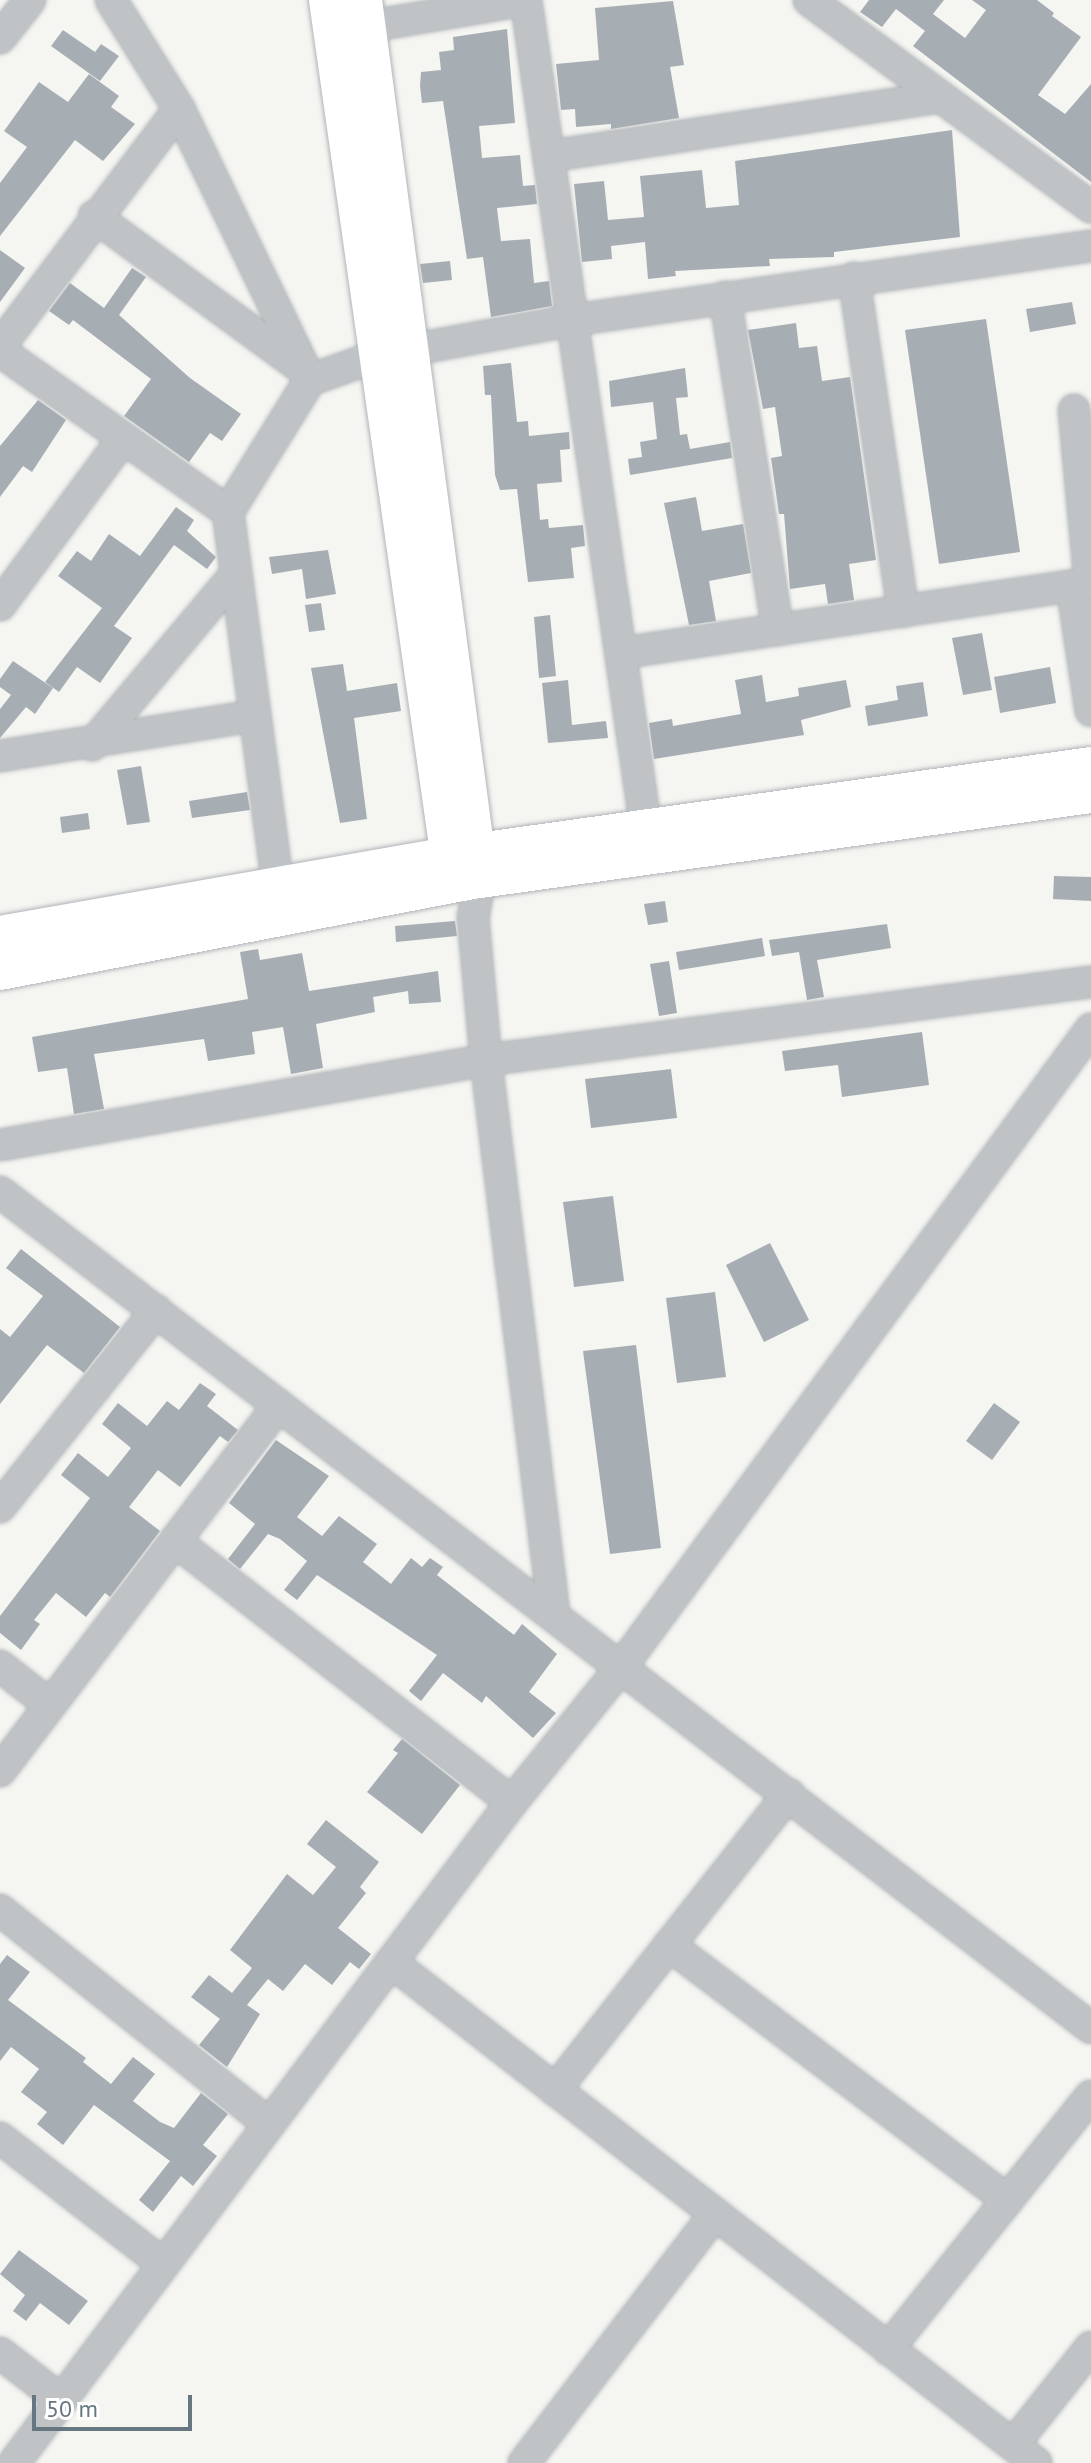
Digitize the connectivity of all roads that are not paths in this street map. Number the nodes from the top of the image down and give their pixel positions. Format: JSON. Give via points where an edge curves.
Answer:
{"nodes":[{"id":1,"x":30,"y":0,"type":"edge"},
{"id":2,"x":526,"y":0,"type":"edge"},
{"id":3,"x":809,"y":0,"type":"edge"},
{"id":4,"x":115,"y":1,"type":"edge"},
{"id":5,"x":348,"y":15,"type":"edge"},
{"id":6,"x":0,"y":38,"type":"edge"},
{"id":7,"x":939,"y":97,"type":"junction"},
{"id":8,"x":179,"y":109,"type":"junction"},
{"id":9,"x":550,"y":156,"type":"junction"},
{"id":10,"x":1091,"y":207,"type":"edge"},
{"id":11,"x":94,"y":216,"type":"junction"},
{"id":12,"x":1091,"y":246,"type":"edge"},
{"id":13,"x":854,"y":278,"type":"junction"},
{"id":14,"x":725,"y":297,"type":"junction"},
{"id":15,"x":574,"y":320,"type":"junction"},
{"id":16,"x":0,"y":349,"type":"edge"},
{"id":17,"x":394,"y":352,"type":"junction"},
{"id":18,"x":308,"y":375,"type":"junction"},
{"id":19,"x":1074,"y":410,"type":"dead end"},
{"id":20,"x":123,"y":439,"type":"junction"},
{"id":21,"x":228,"y":512,"type":"junction"},
{"id":22,"x":235,"y":575,"type":"junction"},
{"id":23,"x":1084,"y":584,"type":"edge"},
{"id":24,"x":0,"y":605,"type":"edge"},
{"id":25,"x":903,"y":611,"type":"junction"},
{"id":26,"x":778,"y":630,"type":"junction"},
{"id":27,"x":621,"y":653,"type":"junction"},
{"id":28,"x":1091,"y":711,"type":"edge"},
{"id":29,"x":253,"y":716,"type":"junction"},
{"id":30,"x":92,"y":745,"type":"junction"},
{"id":31,"x":0,"y":756,"type":"edge"},
{"id":32,"x":1091,"y":766,"type":"edge"},
{"id":33,"x":1091,"y":794,"type":"edge"},
{"id":34,"x":648,"y":842,"type":"junction"},
{"id":35,"x":465,"y":868,"type":"junction"},
{"id":36,"x":278,"y":886,"type":"junction"},
{"id":37,"x":0,"y":935,"type":"edge"},
{"id":38,"x":0,"y":971,"type":"edge"},
{"id":39,"x":1091,"y":982,"type":"edge"},
{"id":40,"x":1091,"y":1029,"type":"edge"},
{"id":41,"x":486,"y":1060,"type":"junction"},
{"id":42,"x":0,"y":1145,"type":"edge"},
{"id":43,"x":2,"y":1199,"type":"edge"},
{"id":44,"x":156,"y":1311,"type":"junction"},
{"id":45,"x":279,"y":1405,"type":"junction"},
{"id":46,"x":0,"y":1507,"type":"edge"},
{"id":47,"x":175,"y":1541,"type":"junction"},
{"id":48,"x":554,"y":1614,"type":"junction"},
{"id":49,"x":0,"y":1666,"type":"edge"},
{"id":50,"x":622,"y":1666,"type":"junction"},
{"id":51,"x":50,"y":1705,"type":"junction"},
{"id":52,"x":0,"y":1771,"type":"edge"},
{"id":53,"x":789,"y":1794,"type":"junction"},
{"id":54,"x":512,"y":1802,"type":"junction"},
{"id":55,"x":0,"y":1910,"type":"edge"},
{"id":56,"x":669,"y":1945,"type":"junction"},
{"id":57,"x":391,"y":1962,"type":"junction"},
{"id":58,"x":1091,"y":2028,"type":"edge"},
{"id":59,"x":555,"y":2090,"type":"junction"},
{"id":60,"x":1091,"y":2096,"type":"edge"},
{"id":61,"x":269,"y":2124,"type":"junction"},
{"id":62,"x":0,"y":2138,"type":"edge"},
{"id":63,"x":1008,"y":2200,"type":"junction"},
{"id":64,"x":715,"y":2214,"type":"junction"},
{"id":65,"x":163,"y":2264,"type":"junction"},
{"id":66,"x":1091,"y":2347,"type":"edge"},
{"id":67,"x":888,"y":2349,"type":"junction"},
{"id":68,"x":0,"y":2353,"type":"edge"},
{"id":69,"x":61,"y":2400,"type":"junction"},
{"id":70,"x":1025,"y":2454,"type":"edge"},
{"id":71,"x":14,"y":2463,"type":"edge"},
{"id":72,"x":524,"y":2463,"type":"edge"}],
"edges":[{"from":1,"to":6,"type":"street"},
{"from":2,"to":5,"type":"street"},
{"from":2,"to":9,"type":"street"},
{"from":3,"to":7,"type":"street"},
{"from":4,"to":8,"type":"street"},
{"from":5,"to":17,"type":"main road"},
{"from":7,"to":9,"type":"street"},
{"from":7,"to":10,"type":"street"},
{"from":8,"to":11,"type":"street"},
{"from":8,"to":18,"type":"street"},
{"from":9,"to":15,"type":"street"},
{"from":11,"to":16,"type":"street"},
{"from":11,"to":18,"type":"street"},
{"from":12,"to":13,"type":"street"},
{"from":13,"to":14,"type":"street"},
{"from":13,"to":25,"type":"street"},
{"from":14,"to":15,"type":"street"},
{"from":14,"to":26,"type":"street"},
{"from":15,"to":17,"type":"street"},
{"from":15,"to":27,"type":"street"},
{"from":16,"to":20,"type":"street"},
{"from":17,"to":18,"type":"street"},
{"from":17,"to":35,"type":"main road"},
{"from":18,"to":21,"type":"street"},
{"from":19,"to":23,"type":"street"},
{"from":20,"to":21,"type":"street"},
{"from":20,"to":24,"type":"street"},
{"from":21,"to":22,"type":"street"},
{"from":22,"to":29,"type":"street"},
{"from":22,"to":30,"type":"street"},
{"from":23,"to":25,"type":"street"},
{"from":23,"to":28,"type":"street"},
{"from":25,"to":26,"type":"street"},
{"from":26,"to":27,"type":"street"},
{"from":27,"to":34,"type":"street"},
{"from":29,"to":30,"type":"street"},
{"from":29,"to":36,"type":"street"},
{"from":30,"to":31,"type":"street"},
{"from":32,"to":34,"type":"main road"},
{"from":33,"to":34,"type":"main road"},
{"from":34,"to":35,"type":"main road"},
{"from":35,"to":36,"type":"main road"},
{"from":35,"to":38,"type":"main road"},
{"from":35,"to":41,"type":"street"},
{"from":36,"to":37,"type":"main road"},
{"from":39,"to":41,"type":"street"},
{"from":40,"to":50,"type":"street"},
{"from":41,"to":42,"type":"street"},
{"from":41,"to":48,"type":"street"},
{"from":43,"to":44,"type":"street"},
{"from":44,"to":45,"type":"street"},
{"from":44,"to":46,"type":"street"},
{"from":45,"to":47,"type":"street"},
{"from":45,"to":48,"type":"street"},
{"from":47,"to":51,"type":"street"},
{"from":47,"to":54,"type":"street"},
{"from":48,"to":50,"type":"street"},
{"from":49,"to":51,"type":"street"},
{"from":50,"to":53,"type":"street"},
{"from":50,"to":54,"type":"street"},
{"from":51,"to":52,"type":"street"},
{"from":53,"to":56,"type":"street"},
{"from":53,"to":58,"type":"street"},
{"from":54,"to":57,"type":"street"},
{"from":55,"to":61,"type":"street"},
{"from":56,"to":59,"type":"street"},
{"from":56,"to":63,"type":"street"},
{"from":57,"to":59,"type":"street"},
{"from":57,"to":61,"type":"street"},
{"from":59,"to":64,"type":"street"},
{"from":60,"to":63,"type":"street"},
{"from":61,"to":65,"type":"street"},
{"from":62,"to":65,"type":"street"},
{"from":63,"to":67,"type":"street"},
{"from":64,"to":67,"type":"street"},
{"from":64,"to":72,"type":"street"},
{"from":65,"to":69,"type":"street"},
{"from":66,"to":70,"type":"street"},
{"from":67,"to":70,"type":"street"},
{"from":68,"to":69,"type":"street"},
{"from":69,"to":71,"type":"street"}]}
